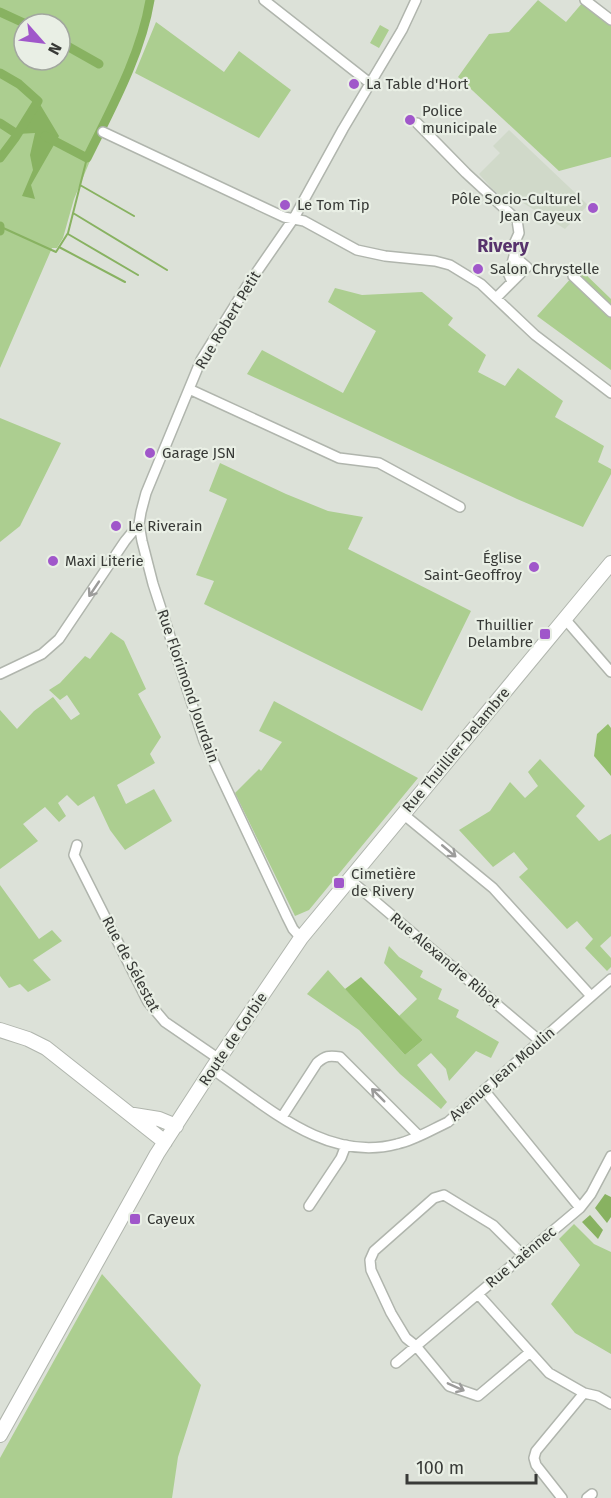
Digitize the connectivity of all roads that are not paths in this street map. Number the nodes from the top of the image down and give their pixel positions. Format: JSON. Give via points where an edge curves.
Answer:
{"nodes":[{"id":1,"x":264,"y":0,"type":"edge"},
{"id":2,"x":417,"y":0,"type":"edge"},
{"id":3,"x":585,"y":0,"type":"edge"},
{"id":4,"x":611,"y":20,"type":"edge"},
{"id":5,"x":371,"y":84,"type":"junction"},
{"id":6,"x":417,"y":123,"type":"dead end"},
{"id":7,"x":103,"y":132,"type":"dead end"},
{"id":8,"x":294,"y":218,"type":"junction"},
{"id":9,"x":514,"y":256,"type":"junction"},
{"id":10,"x":573,"y":276,"type":"dead end"},
{"id":11,"x":512,"y":282,"type":"junction"},
{"id":12,"x":496,"y":298,"type":"junction"},
{"id":13,"x":611,"y":312,"type":"edge"},
{"id":14,"x":189,"y":389,"type":"junction"},
{"id":15,"x":611,"y":393,"type":"edge"},
{"id":16,"x":460,"y":507,"type":"dead end"},
{"id":17,"x":139,"y":524,"type":"junction"},
{"id":18,"x":611,"y":563,"type":"edge"},
{"id":19,"x":565,"y":619,"type":"junction"},
{"id":20,"x":611,"y":672,"type":"edge"},
{"id":21,"x":0,"y":674,"type":"edge"},
{"id":22,"x":404,"y":814,"type":"junction"},
{"id":23,"x":76,"y":845,"type":"dead end"},
{"id":24,"x":350,"y":879,"type":"junction"},
{"id":25,"x":302,"y":938,"type":"junction"},
{"id":26,"x":611,"y":980,"type":"edge"},
{"id":27,"x":591,"y":996,"type":"junction"},
{"id":28,"x":0,"y":1030,"type":"edge"},
{"id":29,"x":540,"y":1041,"type":"junction"},
{"id":30,"x":215,"y":1064,"type":"junction"},
{"id":31,"x":484,"y":1090,"type":"junction"},
{"id":32,"x":132,"y":1115,"type":"junction"},
{"id":33,"x":282,"y":1117,"type":"junction"},
{"id":34,"x":176,"y":1126,"type":"junction"},
{"id":35,"x":419,"y":1136,"type":"junction"},
{"id":36,"x":165,"y":1142,"type":"junction"},
{"id":37,"x":346,"y":1145,"type":"junction"},
{"id":38,"x":611,"y":1156,"type":"edge"},
{"id":39,"x":309,"y":1206,"type":"dead end"},
{"id":40,"x":580,"y":1208,"type":"junction"},
{"id":41,"x":523,"y":1255,"type":"junction"},
{"id":42,"x":478,"y":1294,"type":"junction"},
{"id":43,"x":416,"y":1346,"type":"junction"},
{"id":44,"x":529,"y":1353,"type":"junction"},
{"id":45,"x":396,"y":1363,"type":"dead end"},
{"id":46,"x":584,"y":1394,"type":"junction"},
{"id":47,"x":611,"y":1404,"type":"edge"},
{"id":48,"x":0,"y":1436,"type":"edge"},
{"id":49,"x":562,"y":1498,"type":"edge"}],
"edges":[{"from":1,"to":5,"type":"street"},
{"from":2,"to":5,"type":"street","name":"Rue Robert Petit"},
{"from":3,"to":4,"type":"street"},
{"from":5,"to":8,"type":"street","name":"Rue Robert Petit"},
{"from":6,"to":9,"type":"street","via":[[517,220],[519,233]]},
{"from":7,"to":8,"type":"street","via":[[284,217]]},
{"from":8,"to":12,"type":"street","via":[[357,250],[450,265]]},
{"from":8,"to":14,"type":"street","name":"Rue Robert Petit","via":[[215,335]]},
{"from":9,"to":11,"type":"street","via":[[509,275]]},
{"from":9,"to":11,"type":"street","via":[[527,267]]},
{"from":10,"to":13,"type":"street"},
{"from":11,"to":12,"type":"street"},
{"from":12,"to":15,"type":"street","via":[[535,335]]},
{"from":14,"to":16,"type":"street","via":[[339,458],[379,463]]},
{"from":14,"to":17,"type":"street","name":"Rue Robert Petit","via":[[146,494]]},
{"from":17,"to":21,"type":"street","one_way":true,"via":[[59,639],[42,654]]},
{"from":17,"to":25,"type":"street","name":"Rue Florimond Jourdain","via":[[153,584],[204,741],[287,917]]},
{"from":18,"to":19,"type":"main road","name":"Rue Thuillier-Delambre"},
{"from":19,"to":20,"type":"street"},
{"from":19,"to":22,"type":"main road","name":"Rue Thuillier-Delambre"},
{"from":22,"to":24,"type":"main road","name":"Rue Thuillier-Delambre"},
{"from":22,"to":27,"type":"street","one_way":true,"via":[[493,888]]},
{"from":23,"to":30,"type":"street","name":"Rue de Sélestat","via":[[74,855],[148,1002],[165,1022]]},
{"from":24,"to":25,"type":"main road","name":"Rue Thuillier-Delambre"},
{"from":24,"to":29,"type":"street","name":"Rue Alexandre Ribot"},
{"from":25,"to":30,"type":"main road","name":"Route de Corbie"},
{"from":26,"to":27,"type":"street","name":"Avenue Jean Moulin"},
{"from":27,"to":29,"type":"street","name":"Avenue Jean Moulin"},
{"from":28,"to":32,"type":"main road","via":[[46,1048]]},
{"from":29,"to":31,"type":"street","name":"Avenue Jean Moulin"},
{"from":30,"to":33,"type":"street","name":"Avenue Jean Moulin"},
{"from":30,"to":34,"type":"main road","name":"Route de Corbie"},
{"from":31,"to":35,"type":"street","name":"Avenue Jean Moulin","via":[[448,1122]]},
{"from":31,"to":40,"type":"street"},
{"from":32,"to":34,"type":"main road"},
{"from":32,"to":36,"type":"main road"},
{"from":35,"to":33,"type":"street","one_way":true,"via":[[334,1056],[323,1057],[317,1063]]},
{"from":33,"to":37,"type":"street","name":"Avenue Jean Moulin","via":[[322,1139]]},
{"from":34,"to":36,"type":"main road","name":"Route de Corbie"},
{"from":35,"to":37,"type":"street","name":"Avenue Jean Moulin","via":[[382,1147]]},
{"from":36,"to":48,"type":"main road","name":"Route de Corbie"},
{"from":37,"to":39,"type":"street"},
{"from":38,"to":40,"type":"street","name":"Rue Laënnec"},
{"from":40,"to":41,"type":"street","name":"Rue Laënnec"},
{"from":41,"to":42,"type":"street","name":"Rue Laënnec"},
{"from":41,"to":43,"type":"street","via":[[493,1225],[444,1196],[434,1198],[374,1251],[370,1260],[370,1270],[391,1313],[406,1338]]},
{"from":42,"to":43,"type":"street","name":"Rue Laënnec"},
{"from":42,"to":44,"type":"street"},
{"from":43,"to":44,"type":"street","one_way":true,"via":[[449,1386],[478,1396]]},
{"from":43,"to":45,"type":"street","name":"Rue Laënnec"},
{"from":44,"to":46,"type":"street","via":[[549,1374]]},
{"from":46,"to":47,"type":"street"},
{"from":46,"to":49,"type":"street","via":[[534,1458]]}]}
